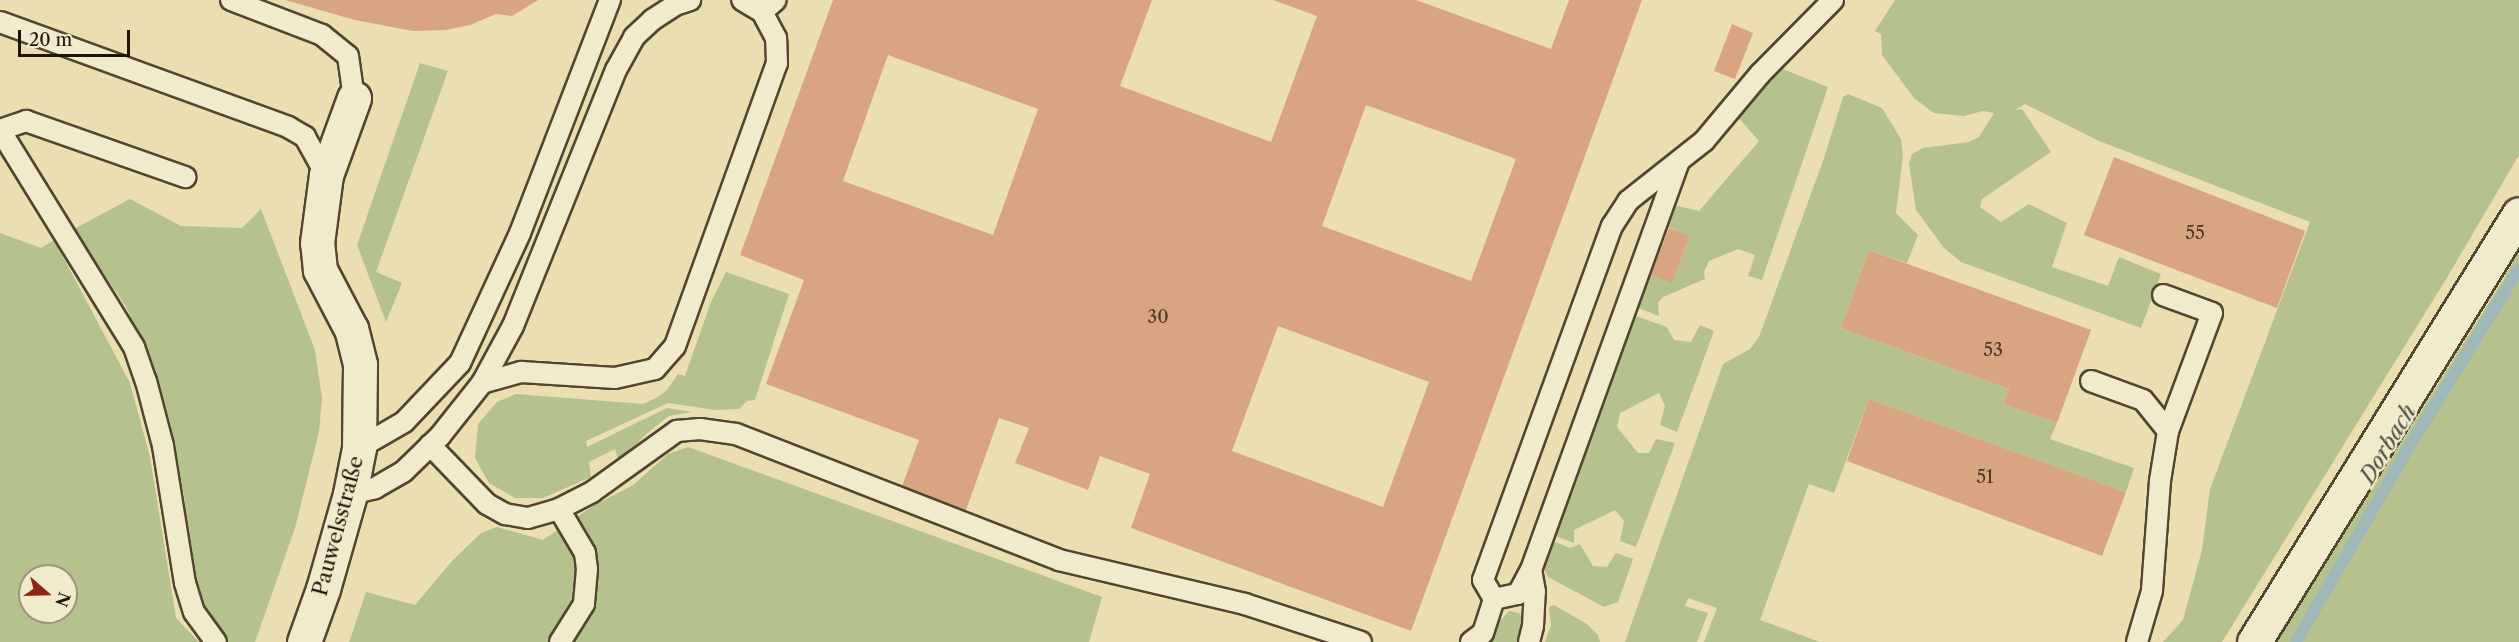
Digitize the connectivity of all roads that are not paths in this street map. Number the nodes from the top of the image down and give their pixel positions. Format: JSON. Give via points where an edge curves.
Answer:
{"nodes":[{"id":1,"x":231,"y":0,"type":"edge"},
{"id":2,"x":610,"y":0,"type":"edge"},
{"id":3,"x":690,"y":0,"type":"edge"},
{"id":4,"x":742,"y":0,"type":"edge"},
{"id":5,"x":1833,"y":0,"type":"edge"},
{"id":6,"x":769,"y":6,"type":"edge"},
{"id":7,"x":0,"y":22,"type":"edge"},
{"id":8,"x":354,"y":98,"type":"joint"},
{"id":9,"x":0,"y":130,"type":"edge"},
{"id":10,"x":1678,"y":164,"type":"junction"},
{"id":11,"x":326,"y":175,"type":"junction"},
{"id":12,"x":185,"y":177,"type":"dead end"},
{"id":13,"x":2519,"y":214,"type":"edge"},
{"id":14,"x":2163,"y":295,"type":"dead end"},
{"id":15,"x":2091,"y":381,"type":"dead end"},
{"id":16,"x":482,"y":383,"type":"junction"},
{"id":17,"x":2169,"y":431,"type":"junction"},
{"id":18,"x":430,"y":445,"type":"junction"},
{"id":19,"x":359,"y":448,"type":"junction"},
{"id":20,"x":350,"y":494,"type":"junction"},
{"id":21,"x":559,"y":509,"type":"junction"},
{"id":22,"x":1531,"y":570,"type":"junction"},
{"id":23,"x":1494,"y":598,"type":"junction"},
{"id":24,"x":216,"y":642,"type":"edge"},
{"id":25,"x":304,"y":642,"type":"edge"},
{"id":26,"x":560,"y":642,"type":"edge"},
{"id":27,"x":1361,"y":642,"type":"edge"},
{"id":28,"x":1471,"y":642,"type":"edge"},
{"id":29,"x":1529,"y":642,"type":"edge"},
{"id":30,"x":2137,"y":642,"type":"edge"},
{"id":31,"x":2254,"y":642,"type":"edge"}],
"edges":[{"from":1,"to":8,"type":"lane","via":[[322,35],[348,56]]},
{"from":2,"to":19,"type":"lane","via":[[520,233],[460,363],[404,422]]},
{"from":3,"to":16,"type":"lane","via":[[652,20],[634,37],[616,70],[513,326]]},
{"from":4,"to":6,"type":"lane"},
{"from":5,"to":10,"type":"lane","via":[[1760,74],[1704,141]]},
{"from":6,"to":16,"type":"lane","via":[[777,63],[675,346],[655,369],[615,378],[521,372]]},
{"from":7,"to":11,"type":"lane","via":[[288,127],[305,137]]},
{"from":8,"to":11,"type":"street","name":"Pauwelsstraße"},
{"from":9,"to":12,"type":"lane","via":[[26,121]]},
{"from":9,"to":24,"type":"lane","via":[[134,347],[164,446],[185,583],[194,612]]},
{"from":10,"to":22,"type":"lane"},
{"from":10,"to":23,"type":"lane","via":[[1628,201],[1612,226],[1483,580]]},
{"from":11,"to":19,"type":"street","name":"Pauwelsstraße","via":[[321,196],[320,270],[351,330],[360,364]]},
{"from":13,"to":31,"type":"street"},
{"from":14,"to":17,"type":"lane","via":[[2212,313]]},
{"from":15,"to":17,"type":"lane","via":[[2143,400]]},
{"from":16,"to":18,"type":"lane"},
{"from":17,"to":30,"type":"lane","via":[[2160,481],[2152,591]]},
{"from":18,"to":20,"type":"lane","via":[[403,472],[375,488]]},
{"from":18,"to":21,"type":"lane","via":[[472,491],[506,514],[528,518]]},
{"from":19,"to":20,"type":"street","name":"Pauwelsstraße"},
{"from":20,"to":25,"type":"street","name":"Pauwelsstraße"},
{"from":21,"to":26,"type":"lane","via":[[585,553],[587,569],[584,604]]},
{"from":21,"to":27,"type":"lane","via":[[617,476],[677,431],[700,429],[736,434],[1059,560],[1245,604]]},
{"from":22,"to":23,"type":"lane","via":[[1518,594]]},
{"from":22,"to":29,"type":"lane","via":[[1535,592]]},
{"from":23,"to":28,"type":"lane","via":[[1482,633]]}]}
